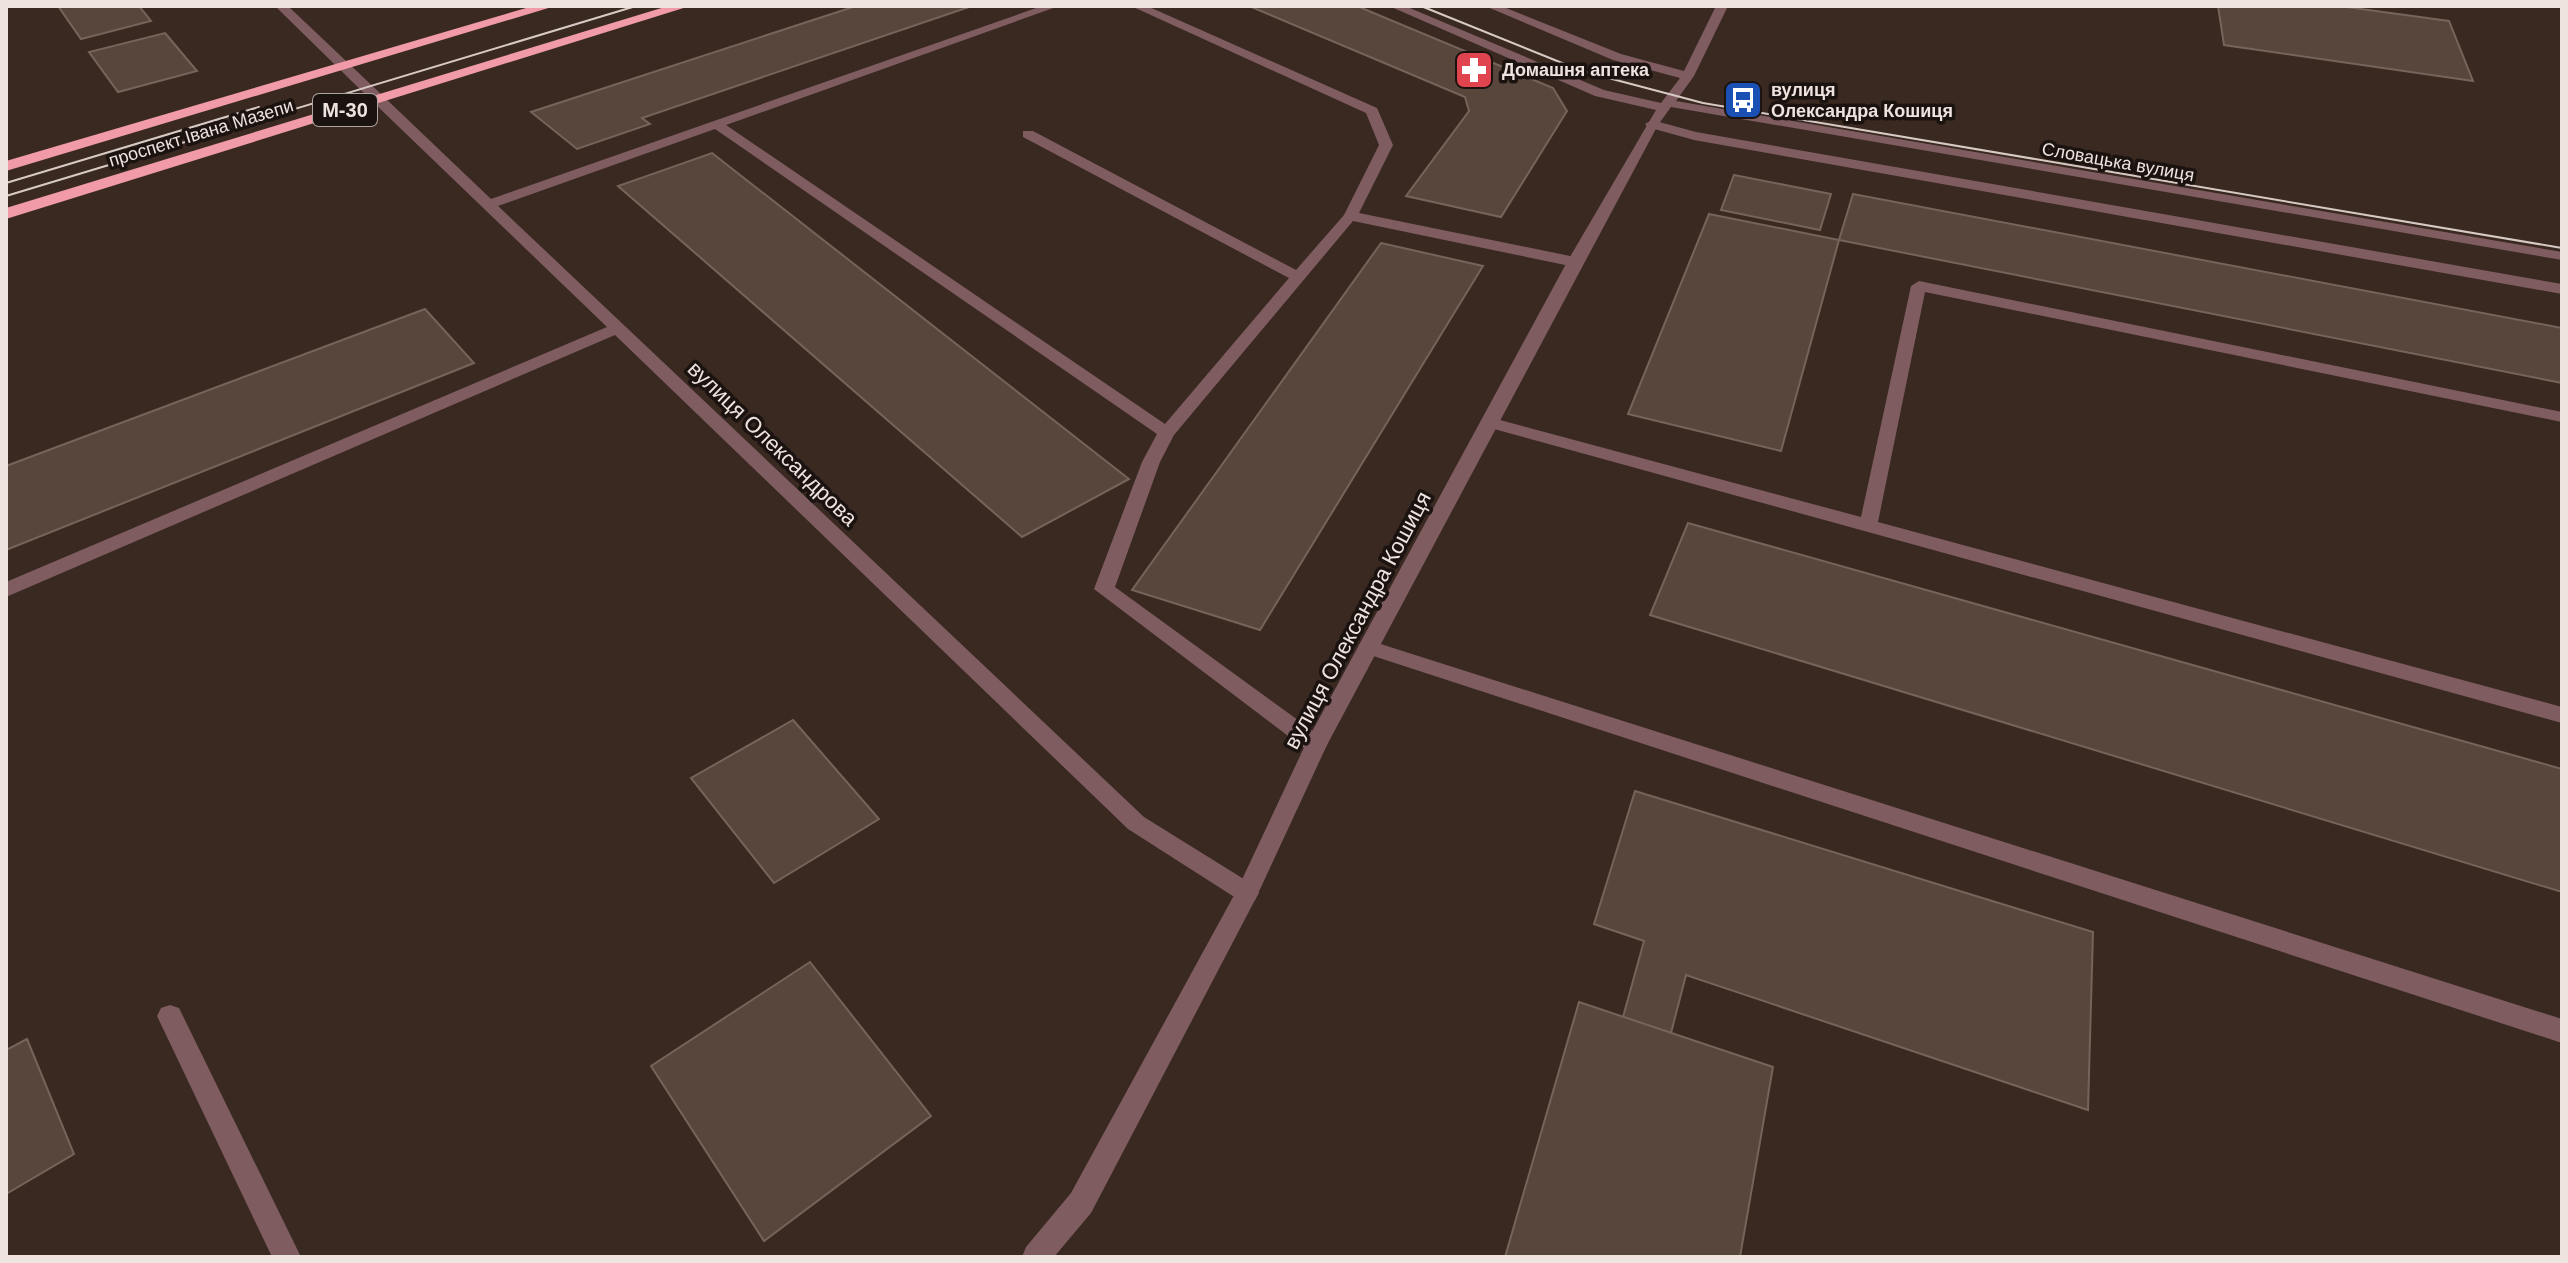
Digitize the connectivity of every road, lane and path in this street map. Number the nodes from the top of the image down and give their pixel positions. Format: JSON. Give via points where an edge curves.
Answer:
{"nodes":[{"id":1,"x":281,"y":6,"type":"edge"},
{"id":2,"x":548,"y":6,"type":"edge"},
{"id":3,"x":683,"y":6,"type":"edge"},
{"id":4,"x":1053,"y":6,"type":"edge"},
{"id":5,"x":1137,"y":6,"type":"edge"},
{"id":6,"x":1395,"y":6,"type":"edge"},
{"id":7,"x":1491,"y":6,"type":"edge"},
{"id":8,"x":1722,"y":6,"type":"edge"},
{"id":9,"x":343,"y":66,"type":"junction"},
{"id":10,"x":1688,"y":76,"type":"junction"},
{"id":11,"x":378,"y":99,"type":"junction"},
{"id":12,"x":1661,"y":112,"type":"junction"},
{"id":13,"x":716,"y":124,"type":"junction"},
{"id":14,"x":1028,"y":134,"type":"dead end"},
{"id":15,"x":6,"y":166,"type":"edge"},
{"id":16,"x":489,"y":204,"type":"junction"},
{"id":17,"x":6,"y":214,"type":"edge"},
{"id":18,"x":1350,"y":216,"type":"junction"},
{"id":19,"x":2562,"y":256,"type":"edge"},
{"id":20,"x":1575,"y":262,"type":"junction"},
{"id":21,"x":1296,"y":276,"type":"junction"},
{"id":22,"x":2562,"y":289,"type":"edge"},
{"id":23,"x":618,"y":328,"type":"junction"},
{"id":24,"x":2562,"y":417,"type":"edge"},
{"id":25,"x":1489,"y":422,"type":"junction"},
{"id":26,"x":1167,"y":433,"type":"junction"},
{"id":27,"x":1868,"y":526,"type":"junction"},
{"id":28,"x":6,"y":590,"type":"edge"},
{"id":29,"x":1368,"y":647,"type":"junction"},
{"id":30,"x":2562,"y":715,"type":"edge"},
{"id":31,"x":1316,"y":745,"type":"junction"},
{"id":32,"x":1247,"y":893,"type":"junction"},
{"id":33,"x":170,"y":1016,"type":"dead end"},
{"id":34,"x":2562,"y":1031,"type":"edge"},
{"id":35,"x":287,"y":1257,"type":"edge"},
{"id":36,"x":1036,"y":1257,"type":"edge"}],
"edges":[{"from":1,"to":9,"type":"street","name":"вулиця Олександрова"},
{"from":2,"to":9,"type":"highway","name":"проспект Івана Мазепи","number":"М-30"},
{"from":3,"to":11,"type":"highway","name":"проспект Івана Мазепи","number":"М-30"},
{"from":4,"to":13,"type":"street"},
{"from":5,"to":18,"type":"street","via":[[1372,111],[1386,145]]},
{"from":6,"to":12,"type":"street","name":"Словацька вулиця","via":[[1600,93]]},
{"from":7,"to":10,"type":"street","via":[[1617,57]]},
{"from":8,"to":10,"type":"street","name":"вулиця Олександра Кошиця"},
{"from":9,"to":11,"type":"street","name":"вулиця Олександрова"},
{"from":9,"to":15,"type":"highway","name":"проспект Івана Мазепи","number":"М-30"},
{"from":10,"to":12,"type":"street","name":"вулиця Олександра Кошиця"},
{"from":11,"to":16,"type":"street","name":"вулиця Олександрова"},
{"from":11,"to":17,"type":"highway","name":"проспект Івана Мазепи","number":"М-30"},
{"from":12,"to":19,"type":"street","name":"Словацька вулиця"},
{"from":12,"to":20,"type":"street","name":"вулиця Олександра Кошиця"},
{"from":12,"to":22,"type":"street","via":[[1710,138]]},
{"from":13,"to":16,"type":"street"},
{"from":13,"to":26,"type":"street"},
{"from":14,"to":21,"type":"street"},
{"from":16,"to":23,"type":"street","name":"вулиця Олександрова"},
{"from":18,"to":20,"type":"street"},
{"from":18,"to":21,"type":"street"},
{"from":20,"to":25,"type":"street","name":"вулиця Олександра Кошиця"},
{"from":21,"to":26,"type":"street"},
{"from":23,"to":28,"type":"street"},
{"from":23,"to":32,"type":"street","name":"вулиця Олександрова","via":[[1136,823]]},
{"from":24,"to":27,"type":"street","via":[[1919,286]]},
{"from":25,"to":27,"type":"street"},
{"from":25,"to":29,"type":"street","name":"вулиця Олександра Кошиця"},
{"from":26,"to":31,"type":"street","via":[[1104,589]]},
{"from":27,"to":30,"type":"street"},
{"from":29,"to":31,"type":"street","name":"вулиця Олександра Кошиця"},
{"from":29,"to":34,"type":"street"},
{"from":31,"to":32,"type":"street","name":"вулиця Олександра Кошиця"},
{"from":32,"to":36,"type":"street","name":"вулиця Олександра Кошиця","via":[[1081,1203]]},
{"from":33,"to":35,"type":"street"}]}
